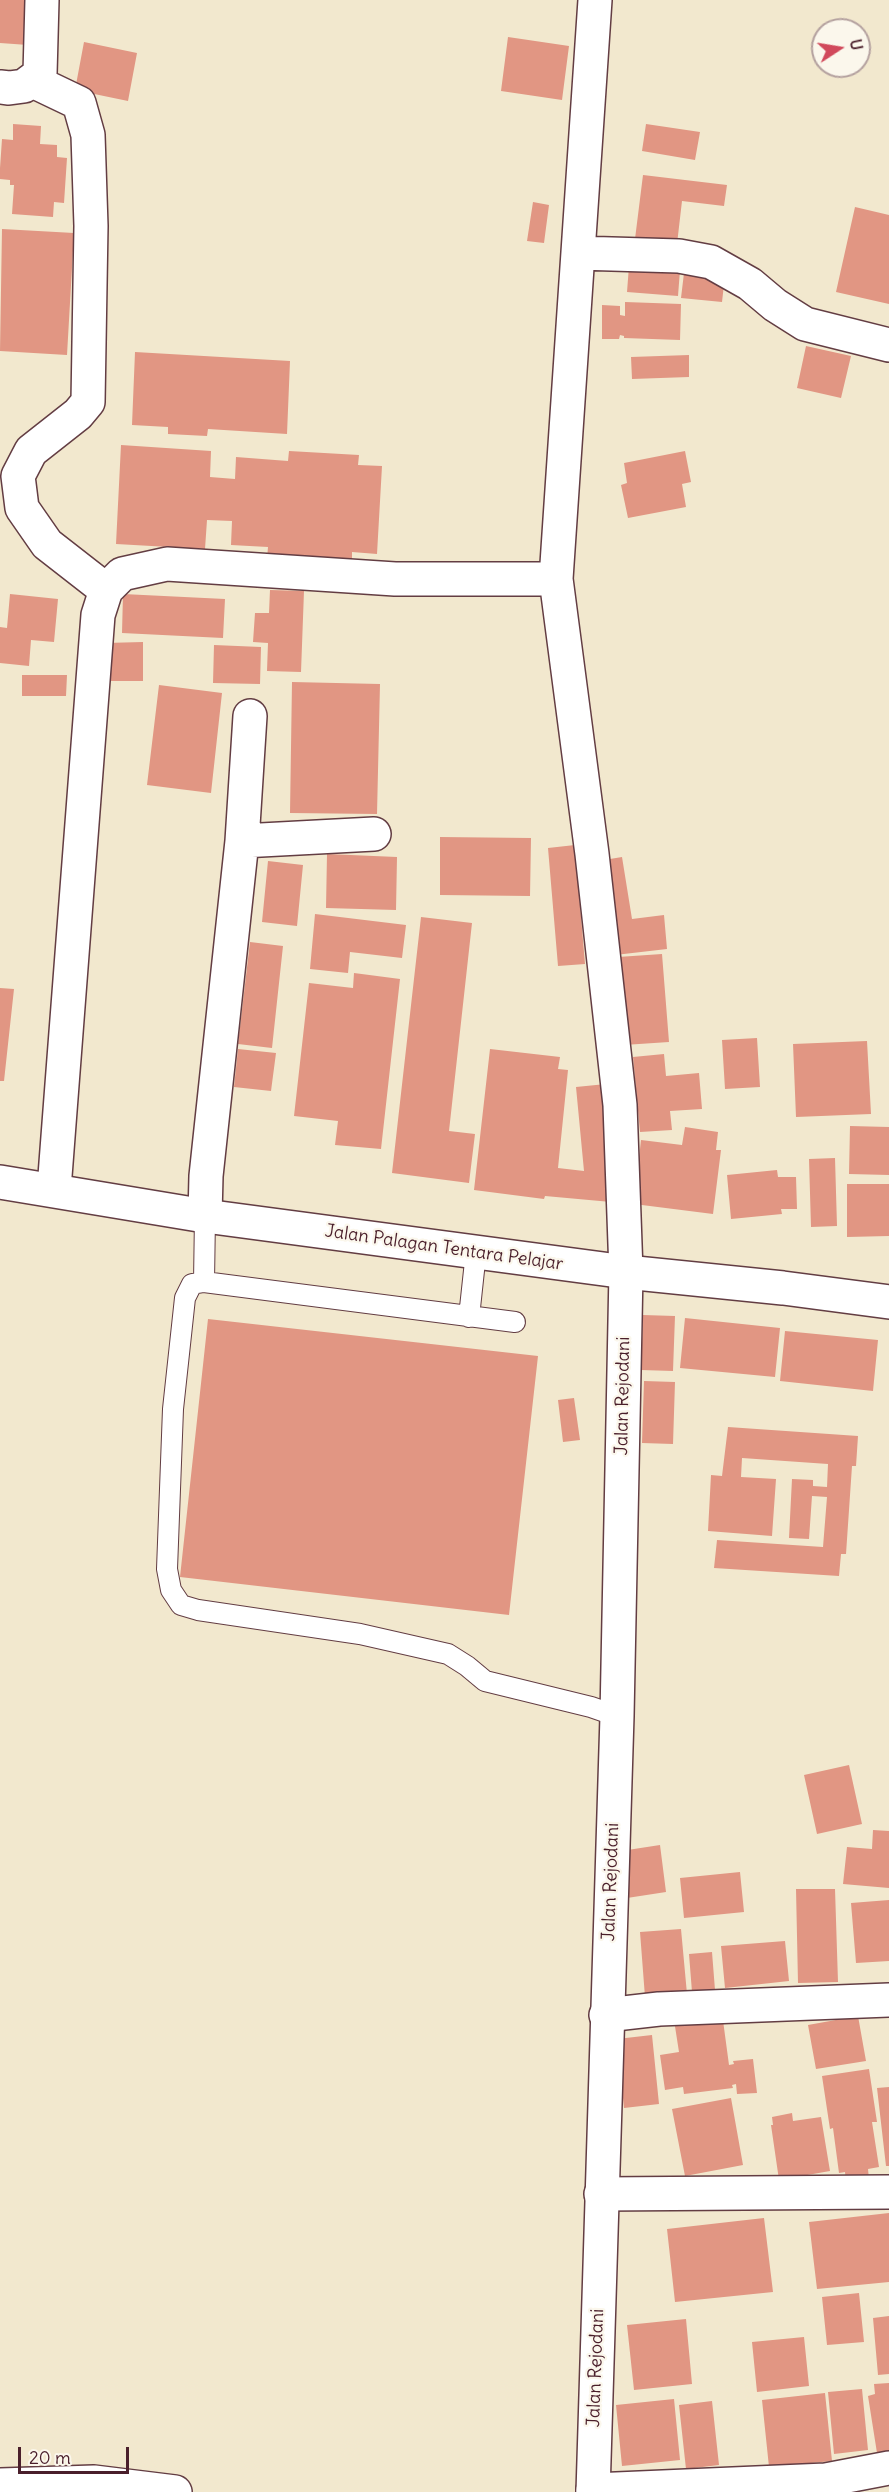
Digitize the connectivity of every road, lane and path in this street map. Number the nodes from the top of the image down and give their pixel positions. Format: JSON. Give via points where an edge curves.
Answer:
{"nodes":[{"id":1,"x":42,"y":0,"type":"edge"},
{"id":2,"x":595,"y":0,"type":"edge"},
{"id":3,"x":33,"y":81,"type":"junction"},
{"id":4,"x":0,"y":87,"type":"edge"},
{"id":5,"x":578,"y":253,"type":"junction"},
{"id":6,"x":889,"y":345,"type":"edge"},
{"id":7,"x":556,"y":579,"type":"junction"},
{"id":8,"x":106,"y":590,"type":"junction"},
{"id":9,"x":250,"y":716,"type":"dead end"},
{"id":10,"x":374,"y":834,"type":"dead end"},
{"id":11,"x":242,"y":841,"type":"junction"},
{"id":12,"x":0,"y":1182,"type":"edge"},
{"id":13,"x":54,"y":1189,"type":"junction"},
{"id":14,"x":205,"y":1216,"type":"junction"},
{"id":15,"x":476,"y":1252,"type":"junction"},
{"id":16,"x":626,"y":1272,"type":"junction"},
{"id":17,"x":204,"y":1282,"type":"junction"},
{"id":18,"x":889,"y":1302,"type":"edge"},
{"id":19,"x":469,"y":1317,"type":"junction"},
{"id":20,"x":515,"y":1322,"type":"dead end"},
{"id":21,"x":616,"y":1716,"type":"junction"},
{"id":22,"x":889,"y":2000,"type":"edge"},
{"id":23,"x":606,"y":2015,"type":"junction"},
{"id":24,"x":889,"y":2192,"type":"edge"},
{"id":25,"x":601,"y":2194,"type":"junction"},
{"id":26,"x":889,"y":2468,"type":"edge"},
{"id":27,"x":0,"y":2485,"type":"edge"},
{"id":28,"x":826,"y":2486,"type":"edge"},
{"id":29,"x":593,"y":2491,"type":"edge"},
{"id":30,"x":175,"y":2492,"type":"edge"}],
"edges":[{"from":1,"to":3,"type":"street","via":[[40,74]]},
{"from":2,"to":5,"type":"street","name":"Jalan Rejodani"},
{"from":3,"to":4,"type":"street","via":[[24,86]]},
{"from":3,"to":8,"type":"street","via":[[78,104],[88,135],[88,402],[31,451],[18,476],[22,508],[47,544]]},
{"from":5,"to":6,"type":"street","via":[[679,256],[711,262],[750,284],[805,324]]},
{"from":5,"to":7,"type":"street","name":"Jalan Rejodani"},
{"from":7,"to":8,"type":"street","via":[[395,579],[167,564],[122,574]]},
{"from":7,"to":16,"type":"street","name":"Jalan Rejodani","via":[[620,1105]]},
{"from":8,"to":13,"type":"street","via":[[98,615]]},
{"from":9,"to":11,"type":"street"},
{"from":10,"to":11,"type":"street"},
{"from":11,"to":14,"type":"street"},
{"from":12,"to":13,"type":"street","name":"Jalan Palagan Tentara Pelajar"},
{"from":13,"to":14,"type":"street","name":"Jalan Palagan Tentara Pelajar"},
{"from":14,"to":15,"type":"street","name":"Jalan Palagan Tentara Pelajar"},
{"from":14,"to":17,"type":"lane"},
{"from":15,"to":16,"type":"street","name":"Jalan Palagan Tentara Pelajar"},
{"from":15,"to":19,"type":"lane"},
{"from":16,"to":18,"type":"street","name":"Jalan Palagan Tentara Pelajar"},
{"from":16,"to":21,"type":"street","name":"Jalan Rejodani"},
{"from":17,"to":19,"type":"lane"},
{"from":17,"to":21,"type":"lane","via":[[192,1284],[185,1298],[173,1409],[167,1569],[171,1590],[182,1605],[360,1634],[448,1654],[485,1682]]},
{"from":19,"to":20,"type":"lane"},
{"from":21,"to":23,"type":"street","name":"Jalan Rejodani"},
{"from":22,"to":23,"type":"street","via":[[659,2009]]},
{"from":23,"to":25,"type":"street","name":"Jalan Rejodani"},
{"from":24,"to":25,"type":"street"},
{"from":25,"to":29,"type":"street","name":"Jalan Rejodani"},
{"from":26,"to":28,"type":"street"},
{"from":27,"to":30,"type":"street","via":[[94,2482]]},
{"from":28,"to":29,"type":"street"}]}
